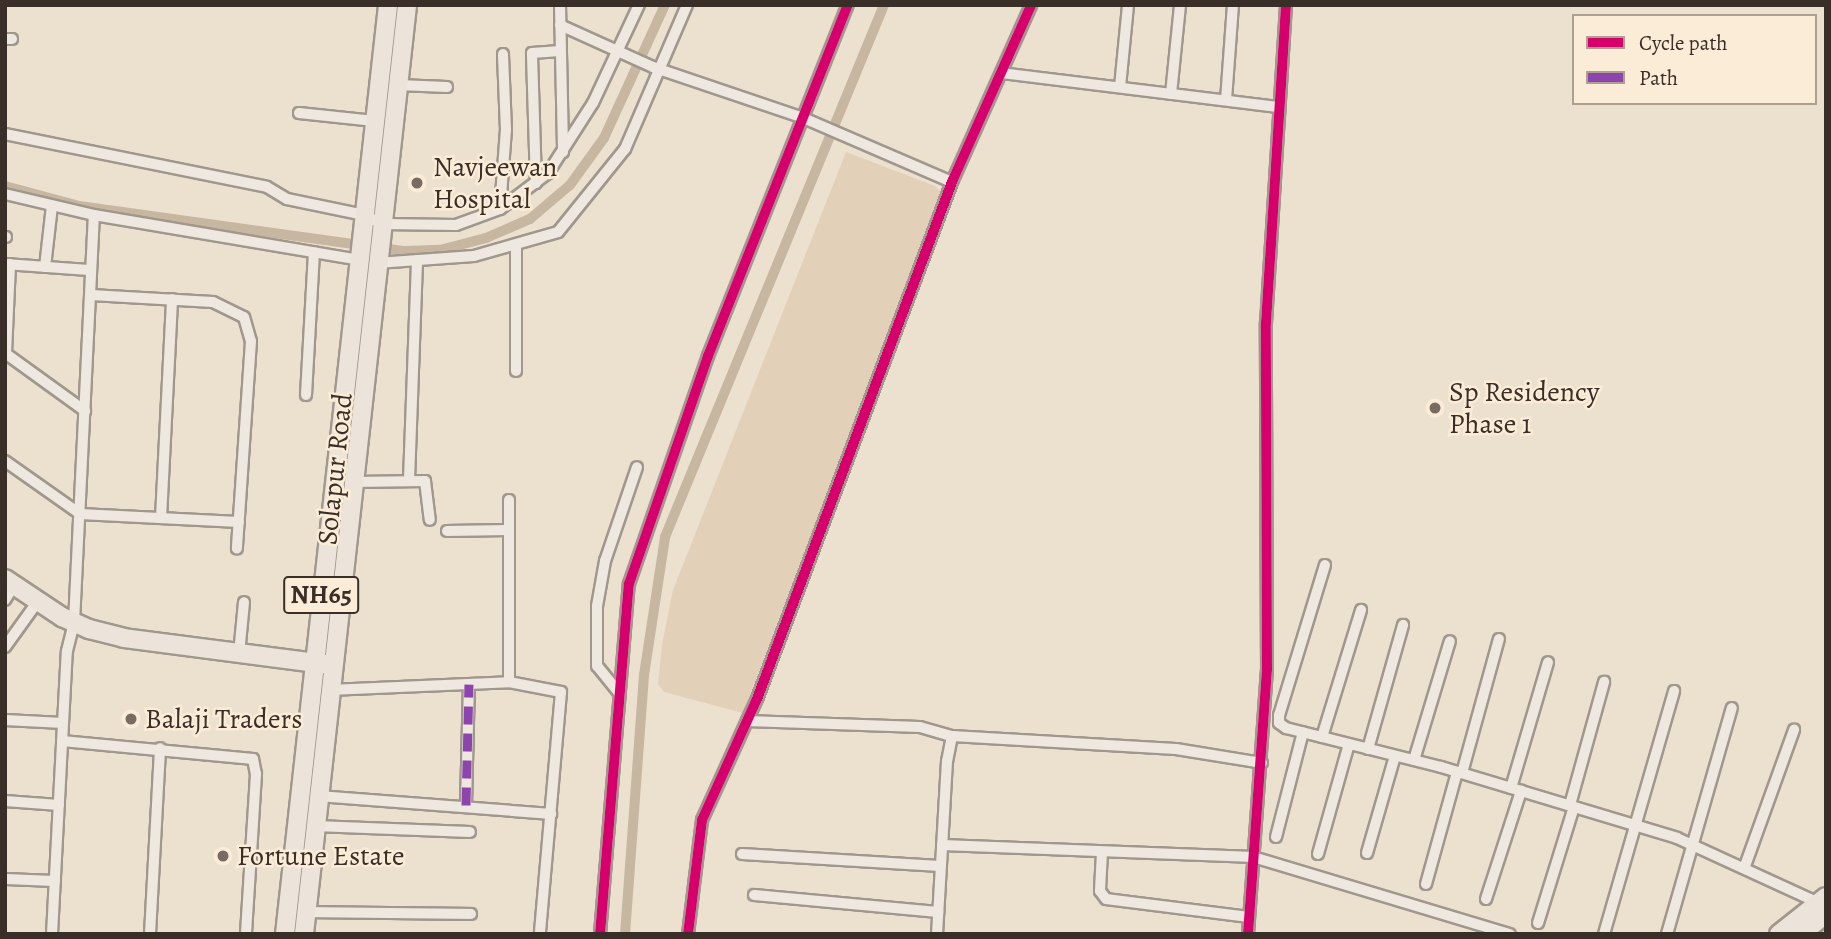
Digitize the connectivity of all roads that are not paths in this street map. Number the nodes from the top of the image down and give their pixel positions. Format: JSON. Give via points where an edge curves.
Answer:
{"nodes":[{"id":1,"x":387,"y":5,"type":"edge"},
{"id":2,"x":407,"y":5,"type":"edge"},
{"id":3,"x":560,"y":5,"type":"edge"},
{"id":4,"x":687,"y":5,"type":"edge"},
{"id":5,"x":848,"y":5,"type":"edge"},
{"id":6,"x":1031,"y":5,"type":"edge"},
{"id":7,"x":1128,"y":5,"type":"edge"},
{"id":8,"x":1180,"y":5,"type":"edge"},
{"id":9,"x":1233,"y":5,"type":"edge"},
{"id":10,"x":1286,"y":5,"type":"edge"},
{"id":11,"x":634,"y":6,"type":"edge"},
{"id":12,"x":560,"y":24,"type":"junction"},
{"id":13,"x":561,"y":51,"type":"junction"},
{"id":14,"x":624,"y":51,"type":"junction"},
{"id":15,"x":503,"y":54,"type":"dead end"},
{"id":16,"x":656,"y":68,"type":"junction"},
{"id":17,"x":1001,"y":73,"type":"junction"},
{"id":18,"x":398,"y":85,"type":"junction"},
{"id":19,"x":447,"y":87,"type":"dead end"},
{"id":20,"x":1119,"y":87,"type":"junction"},
{"id":21,"x":1171,"y":93,"type":"junction"},
{"id":22,"x":1226,"y":100,"type":"junction"},
{"id":23,"x":1279,"y":107,"type":"junction"},
{"id":24,"x":299,"y":113,"type":"dead end"},
{"id":25,"x":805,"y":119,"type":"junction"},
{"id":26,"x":374,"y":121,"type":"junction"},
{"id":27,"x":5,"y":134,"type":"edge"},
{"id":28,"x":564,"y":155,"type":"junction"},
{"id":29,"x":953,"y":182,"type":"junction"},
{"id":30,"x":536,"y":183,"type":"junction"},
{"id":31,"x":5,"y":194,"type":"edge"},
{"id":32,"x":52,"y":205,"type":"junction"},
{"id":33,"x":500,"y":209,"type":"junction"},
{"id":34,"x":94,"y":215,"type":"junction"},
{"id":35,"x":363,"y":221,"type":"junction"},
{"id":36,"x":382,"y":226,"type":"junction"},
{"id":37,"x":516,"y":247,"type":"junction"},
{"id":38,"x":314,"y":252,"type":"junction"},
{"id":39,"x":359,"y":258,"type":"junction"},
{"id":40,"x":417,"y":260,"type":"junction"},
{"id":41,"x":378,"y":261,"type":"junction"},
{"id":42,"x":8,"y":264,"type":"edge"},
{"id":43,"x":45,"y":267,"type":"junction"},
{"id":44,"x":89,"y":270,"type":"junction"},
{"id":45,"x":91,"y":295,"type":"junction"},
{"id":46,"x":172,"y":299,"type":"junction"},
{"id":47,"x":5,"y":353,"type":"edge"},
{"id":48,"x":516,"y":371,"type":"dead end"},
{"id":49,"x":306,"y":395,"type":"dead end"},
{"id":50,"x":85,"y":411,"type":"junction"},
{"id":51,"x":5,"y":461,"type":"edge"},
{"id":52,"x":637,"y":467,"type":"dead end"},
{"id":53,"x":409,"y":480,"type":"junction"},
{"id":54,"x":353,"y":482,"type":"junction"},
{"id":55,"x":509,"y":500,"type":"dead end"},
{"id":56,"x":80,"y":514,"type":"junction"},
{"id":57,"x":161,"y":518,"type":"junction"},
{"id":58,"x":430,"y":520,"type":"dead end"},
{"id":59,"x":239,"y":522,"type":"junction"},
{"id":60,"x":509,"y":530,"type":"junction"},
{"id":61,"x":447,"y":531,"type":"dead end"},
{"id":62,"x":237,"y":549,"type":"dead end"},
{"id":63,"x":1325,"y":565,"type":"dead end"},
{"id":64,"x":8,"y":588,"type":"edge"},
{"id":65,"x":38,"y":601,"type":"junction"},
{"id":66,"x":244,"y":602,"type":"dead end"},
{"id":67,"x":1361,"y":610,"type":"dead end"},
{"id":68,"x":74,"y":622,"type":"junction"},
{"id":69,"x":1403,"y":625,"type":"dead end"},
{"id":70,"x":1499,"y":639,"type":"dead end"},
{"id":71,"x":1450,"y":640,"type":"dead end"},
{"id":72,"x":5,"y":647,"type":"edge"},
{"id":73,"x":239,"y":654,"type":"junction"},
{"id":74,"x":313,"y":662,"type":"junction"},
{"id":75,"x":1548,"y":662,"type":"dead end"},
{"id":76,"x":332,"y":665,"type":"junction"},
{"id":77,"x":509,"y":682,"type":"junction"},
{"id":78,"x":1604,"y":682,"type":"dead end"},
{"id":79,"x":469,"y":684,"type":"junction"},
{"id":80,"x":329,"y":690,"type":"junction"},
{"id":81,"x":1674,"y":691,"type":"dead end"},
{"id":82,"x":620,"y":694,"type":"junction"},
{"id":83,"x":1732,"y":708,"type":"dead end"},
{"id":84,"x":8,"y":718,"type":"edge"},
{"id":85,"x":747,"y":720,"type":"junction"},
{"id":86,"x":63,"y":723,"type":"junction"},
{"id":87,"x":1794,"y":730,"type":"dead end"},
{"id":88,"x":1303,"y":732,"type":"junction"},
{"id":89,"x":952,"y":736,"type":"junction"},
{"id":90,"x":1322,"y":737,"type":"junction"},
{"id":91,"x":62,"y":741,"type":"junction"},
{"id":92,"x":1349,"y":744,"type":"junction"},
{"id":93,"x":160,"y":748,"type":"junction"},
{"id":94,"x":1368,"y":749,"type":"junction"},
{"id":95,"x":1395,"y":756,"type":"junction"},
{"id":96,"x":1414,"y":760,"type":"junction"},
{"id":97,"x":1262,"y":763,"type":"junction"},
{"id":98,"x":1459,"y":772,"type":"junction"},
{"id":99,"x":1516,"y":789,"type":"junction"},
{"id":100,"x":318,"y":796,"type":"junction"},
{"id":101,"x":5,"y":801,"type":"edge"},
{"id":102,"x":59,"y":805,"type":"junction"},
{"id":103,"x":466,"y":805,"type":"junction"},
{"id":104,"x":1572,"y":806,"type":"junction"},
{"id":105,"x":551,"y":814,"type":"junction"},
{"id":106,"x":1637,"y":825,"type":"junction"},
{"id":107,"x":315,"y":826,"type":"junction"},
{"id":108,"x":470,"y":832,"type":"dead end"},
{"id":109,"x":1276,"y":837,"type":"dead end"},
{"id":110,"x":1692,"y":843,"type":"junction"},
{"id":111,"x":942,"y":845,"type":"junction"},
{"id":112,"x":1102,"y":852,"type":"junction"},
{"id":113,"x":1367,"y":853,"type":"dead end"},
{"id":114,"x":741,"y":854,"type":"dead end"},
{"id":115,"x":1318,"y":854,"type":"dead end"},
{"id":116,"x":1253,"y":857,"type":"junction"},
{"id":117,"x":940,"y":866,"type":"junction"},
{"id":118,"x":1745,"y":866,"type":"junction"},
{"id":119,"x":5,"y":879,"type":"edge"},
{"id":120,"x":55,"y":881,"type":"junction"},
{"id":121,"x":1426,"y":884,"type":"dead end"},
{"id":122,"x":754,"y":895,"type":"dead end"},
{"id":123,"x":1486,"y":899,"type":"dead end"},
{"id":124,"x":1823,"y":904,"type":"edge"},
{"id":125,"x":307,"y":912,"type":"junction"},
{"id":126,"x":938,"y":912,"type":"junction"},
{"id":127,"x":471,"y":914,"type":"dead end"},
{"id":128,"x":1249,"y":917,"type":"junction"},
{"id":129,"x":1538,"y":922,"type":"dead end"},
{"id":130,"x":1248,"y":932,"type":"edge"},
{"id":131,"x":52,"y":934,"type":"edge"},
{"id":132,"x":150,"y":934,"type":"edge"},
{"id":133,"x":246,"y":934,"type":"edge"},
{"id":134,"x":285,"y":934,"type":"edge"},
{"id":135,"x":304,"y":934,"type":"edge"},
{"id":136,"x":540,"y":934,"type":"edge"},
{"id":137,"x":600,"y":934,"type":"edge"},
{"id":138,"x":688,"y":934,"type":"edge"},
{"id":139,"x":937,"y":934,"type":"edge"},
{"id":140,"x":1262,"y":934,"type":"edge"},
{"id":141,"x":1510,"y":934,"type":"edge"},
{"id":142,"x":1604,"y":934,"type":"edge"},
{"id":143,"x":1667,"y":934,"type":"edge"},
{"id":144,"x":1779,"y":934,"type":"edge"},
{"id":145,"x":1801,"y":934,"type":"edge"}],
"edges":[{"from":1,"to":26,"type":"main road","name":"Solapur Road","number":"NH65"},
{"from":2,"to":18,"type":"main road","name":"Solapur Road","number":"NH65"},
{"from":3,"to":12,"type":"street"},
{"from":4,"to":16,"type":"street"},
{"from":5,"to":25,"type":"street"},
{"from":6,"to":17,"type":"street"},
{"from":7,"to":20,"type":"street"},
{"from":8,"to":21,"type":"street"},
{"from":9,"to":22,"type":"street"},
{"from":10,"to":23,"type":"street"},
{"from":11,"to":14,"type":"street"},
{"from":12,"to":13,"type":"street"},
{"from":12,"to":14,"type":"street"},
{"from":13,"to":28,"type":"street"},
{"from":13,"to":30,"type":"street","via":[[532,53]]},
{"from":14,"to":16,"type":"street"},
{"from":14,"to":28,"type":"street"},
{"from":15,"to":33,"type":"street","via":[[506,130]]},
{"from":16,"to":25,"type":"street"},
{"from":16,"to":37,"type":"street","via":[[625,149],[568,224]]},
{"from":17,"to":20,"type":"street"},
{"from":17,"to":29,"type":"street"},
{"from":18,"to":19,"type":"street"},
{"from":18,"to":36,"type":"main road","name":"Solapur Road","number":"NH65"},
{"from":20,"to":21,"type":"street"},
{"from":21,"to":22,"type":"street"},
{"from":22,"to":23,"type":"street"},
{"from":23,"to":97,"type":"street","via":[[1266,323],[1267,656]]},
{"from":24,"to":26,"type":"street"},
{"from":25,"to":29,"type":"street"},
{"from":25,"to":82,"type":"street","via":[[708,356],[629,584]]},
{"from":26,"to":35,"type":"main road","name":"Solapur Road","number":"NH65"},
{"from":27,"to":35,"type":"street","via":[[267,187],[287,199]]},
{"from":28,"to":30,"type":"street"},
{"from":29,"to":85,"type":"street","via":[[877,391]]},
{"from":30,"to":33,"type":"street"},
{"from":31,"to":32,"type":"street"},
{"from":32,"to":34,"type":"street"},
{"from":32,"to":43,"type":"street"},
{"from":33,"to":36,"type":"street","via":[[456,225]]},
{"from":34,"to":38,"type":"street"},
{"from":34,"to":44,"type":"street"},
{"from":35,"to":36,"type":"street"},
{"from":35,"to":39,"type":"main road","name":"Solapur Road","number":"NH65"},
{"from":36,"to":41,"type":"main road","name":"Solapur Road","number":"NH65"},
{"from":37,"to":40,"type":"street"},
{"from":37,"to":48,"type":"street"},
{"from":38,"to":39,"type":"street"},
{"from":38,"to":49,"type":"street"},
{"from":39,"to":74,"type":"main road","name":"Solapur Road","number":"NH65"},
{"from":40,"to":41,"type":"street"},
{"from":40,"to":53,"type":"street"},
{"from":41,"to":54,"type":"main road","name":"Solapur Road","number":"NH65"},
{"from":42,"to":43,"type":"street"},
{"from":42,"to":47,"type":"street"},
{"from":43,"to":44,"type":"street"},
{"from":44,"to":45,"type":"street"},
{"from":45,"to":46,"type":"street"},
{"from":45,"to":50,"type":"street"},
{"from":46,"to":57,"type":"street"},
{"from":46,"to":59,"type":"street","via":[[213,302],[244,317],[251,341]]},
{"from":47,"to":50,"type":"street"},
{"from":50,"to":56,"type":"street"},
{"from":51,"to":56,"type":"street"},
{"from":52,"to":82,"type":"street","via":[[605,561],[597,606],[597,666]]},
{"from":53,"to":54,"type":"street"},
{"from":53,"to":58,"type":"street","via":[[428,482]]},
{"from":54,"to":76,"type":"main road","name":"Solapur Road","number":"NH65"},
{"from":55,"to":60,"type":"street"},
{"from":56,"to":57,"type":"street"},
{"from":56,"to":68,"type":"street"},
{"from":57,"to":59,"type":"street"},
{"from":59,"to":62,"type":"street"},
{"from":60,"to":61,"type":"street"},
{"from":60,"to":77,"type":"street"},
{"from":63,"to":88,"type":"street","via":[[1279,723]]},
{"from":64,"to":65,"type":"main road"},
{"from":65,"to":68,"type":"main road"},
{"from":65,"to":72,"type":"street"},
{"from":66,"to":73,"type":"street"},
{"from":67,"to":90,"type":"street"},
{"from":68,"to":73,"type":"main road","via":[[124,638]]},
{"from":68,"to":86,"type":"street"},
{"from":69,"to":94,"type":"street"},
{"from":70,"to":98,"type":"street"},
{"from":71,"to":96,"type":"street"},
{"from":73,"to":74,"type":"main road"},
{"from":74,"to":76,"type":"main road"},
{"from":74,"to":134,"type":"main road","name":"Solapur Road","number":"NH65"},
{"from":75,"to":99,"type":"street"},
{"from":76,"to":80,"type":"main road","name":"Solapur Road","number":"NH65"},
{"from":77,"to":79,"type":"street"},
{"from":77,"to":105,"type":"street","via":[[561,692]]},
{"from":78,"to":104,"type":"street"},
{"from":79,"to":80,"type":"street"},
{"from":79,"to":103,"type":"street"},
{"from":80,"to":100,"type":"main road","name":"Solapur Road","number":"NH65"},
{"from":81,"to":106,"type":"street"},
{"from":82,"to":137,"type":"street"},
{"from":83,"to":110,"type":"street"},
{"from":84,"to":86,"type":"street"},
{"from":85,"to":89,"type":"street","via":[[920,727]]},
{"from":85,"to":138,"type":"street","via":[[697,837]]},
{"from":86,"to":91,"type":"street"},
{"from":87,"to":118,"type":"street"},
{"from":88,"to":90,"type":"street"},
{"from":88,"to":109,"type":"street"},
{"from":89,"to":97,"type":"street","via":[[1175,749]]},
{"from":89,"to":111,"type":"street"},
{"from":90,"to":92,"type":"street"},
{"from":91,"to":93,"type":"street"},
{"from":91,"to":102,"type":"street"},
{"from":92,"to":94,"type":"street"},
{"from":92,"to":115,"type":"street"},
{"from":93,"to":132,"type":"street"},
{"from":93,"to":133,"type":"street","via":[[253,759],[256,774]]},
{"from":94,"to":95,"type":"street"},
{"from":95,"to":96,"type":"street"},
{"from":95,"to":113,"type":"street"},
{"from":96,"to":98,"type":"street"},
{"from":97,"to":116,"type":"street"},
{"from":98,"to":99,"type":"street"},
{"from":98,"to":121,"type":"street"},
{"from":99,"to":104,"type":"street"},
{"from":99,"to":123,"type":"street"},
{"from":100,"to":103,"type":"street"},
{"from":100,"to":107,"type":"main road","name":"Solapur Road","number":"NH65"},
{"from":101,"to":102,"type":"street"},
{"from":102,"to":120,"type":"street"},
{"from":103,"to":105,"type":"street"},
{"from":104,"to":106,"type":"street"},
{"from":104,"to":129,"type":"street"},
{"from":105,"to":136,"type":"street"},
{"from":106,"to":110,"type":"street"},
{"from":106,"to":142,"type":"street"},
{"from":107,"to":108,"type":"street"},
{"from":107,"to":125,"type":"main road","name":"Solapur Road","number":"NH65"},
{"from":110,"to":118,"type":"street"},
{"from":110,"to":143,"type":"street"},
{"from":111,"to":112,"type":"street"},
{"from":111,"to":117,"type":"street"},
{"from":112,"to":116,"type":"street"},
{"from":112,"to":128,"type":"street","via":[[1100,891],[1106,899]]},
{"from":114,"to":117,"type":"street"},
{"from":116,"to":128,"type":"street"},
{"from":116,"to":141,"type":"street"},
{"from":117,"to":126,"type":"street"},
{"from":118,"to":124,"type":"street"},
{"from":119,"to":120,"type":"street"},
{"from":120,"to":131,"type":"street"},
{"from":122,"to":126,"type":"street"},
{"from":124,"to":144,"type":"main road"},
{"from":124,"to":145,"type":"main road"},
{"from":125,"to":127,"type":"street"},
{"from":125,"to":135,"type":"main road","name":"Solapur Road","number":"NH65"},
{"from":126,"to":139,"type":"street"},
{"from":128,"to":130,"type":"street"},
{"from":130,"to":140,"type":"street"}]}
